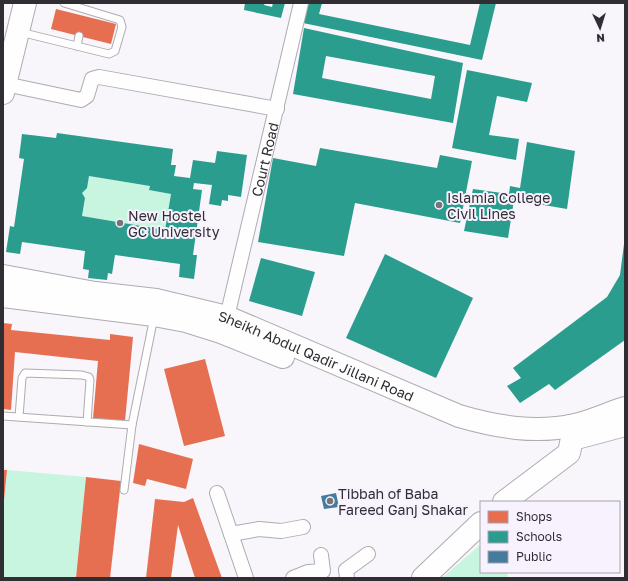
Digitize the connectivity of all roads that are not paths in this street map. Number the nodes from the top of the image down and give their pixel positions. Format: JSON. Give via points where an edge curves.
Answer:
{"nodes":[{"id":1,"x":18,"y":3,"type":"edge"},
{"id":2,"x":25,"y":3,"type":"edge"},
{"id":3,"x":64,"y":3,"type":"edge"},
{"id":4,"x":301,"y":3,"type":"edge"},
{"id":5,"x":18,"y":32,"type":"junction"},
{"id":6,"x":79,"y":36,"type":"dead end"},
{"id":7,"x":77,"y":46,"type":"junction"},
{"id":8,"x":4,"y":82,"type":"edge"},
{"id":9,"x":277,"y":109,"type":"junction"},
{"id":10,"x":3,"y":264,"type":"edge"},
{"id":11,"x":12,"y":278,"type":"edge"},
{"id":12,"x":3,"y":296,"type":"edge"},
{"id":13,"x":154,"y":315,"type":"junction"},
{"id":14,"x":227,"y":316,"type":"junction"},
{"id":15,"x":625,"y":408,"type":"edge"},
{"id":16,"x":3,"y":416,"type":"edge"},
{"id":17,"x":19,"y":417,"type":"junction"},
{"id":18,"x":87,"y":422,"type":"junction"},
{"id":19,"x":132,"y":425,"type":"junction"},
{"id":20,"x":625,"y":425,"type":"edge"},
{"id":21,"x":571,"y":432,"type":"junction"},
{"id":22,"x":124,"y":490,"type":"dead end"},
{"id":23,"x":217,"y":492,"type":"dead end"},
{"id":24,"x":505,"y":501,"type":"edge"},
{"id":25,"x":480,"y":524,"type":"edge"},
{"id":26,"x":303,"y":527,"type":"dead end"},
{"id":27,"x":231,"y":534,"type":"junction"},
{"id":28,"x":368,"y":554,"type":"dead end"},
{"id":29,"x":321,"y":555,"type":"dead end"},
{"id":30,"x":323,"y":571,"type":"junction"},
{"id":31,"x":346,"y":574,"type":"edge"},
{"id":32,"x":246,"y":578,"type":"edge"},
{"id":33,"x":293,"y":578,"type":"edge"},
{"id":34,"x":423,"y":578,"type":"edge"}],
"edges":[{"from":1,"to":8,"type":"lane"},
{"from":2,"to":5,"type":"main road"},
{"from":3,"to":7,"type":"lane","via":[[85,13],[118,18],[122,23],[118,46],[113,53]]},
{"from":4,"to":9,"type":"street","name":"Court Road"},
{"from":5,"to":7,"type":"lane"},
{"from":5,"to":8,"type":"main road"},
{"from":6,"to":7,"type":"lane"},
{"from":8,"to":9,"type":"street","via":[[81,100],[87,96],[92,79],[97,76]]},
{"from":9,"to":14,"type":"street","name":"Court Road","via":[[263,158]]},
{"from":10,"to":11,"type":"main road"},
{"from":11,"to":14,"type":"main road","name":"Sheikh Abdul Qadir Jillani Road","via":[[95,293],[156,300]]},
{"from":12,"to":13,"type":"main road","name":"Sheikh Abdul Qadir Jillani Road"},
{"from":13,"to":19,"type":"lane"},
{"from":13,"to":21,"type":"main road","name":"Sheikh Abdul Qadir Jillani Road","via":[[186,321],[228,335],[465,433],[536,441]]},
{"from":14,"to":21,"type":"main road","name":"Sheikh Abdul Qadir Jillani Road","via":[[459,416],[482,423],[520,429]]},
{"from":15,"to":21,"type":"main road","name":"Sheikh Abdul Qadir Jillani Road"},
{"from":16,"to":17,"type":"lane"},
{"from":17,"to":18,"type":"lane"},
{"from":17,"to":18,"type":"lane","via":[[22,378],[25,373],[82,375],[90,380]]},
{"from":18,"to":19,"type":"lane"},
{"from":19,"to":22,"type":"lane"},
{"from":20,"to":21,"type":"main road","name":"Sheikh Abdul Qadir Jillani Road"},
{"from":21,"to":24,"type":"main road","via":[[569,453],[564,459]]},
{"from":23,"to":27,"type":"street"},
{"from":25,"to":34,"type":"main road"},
{"from":26,"to":27,"type":"street","via":[[281,531],[259,529]]},
{"from":27,"to":32,"type":"street"},
{"from":28,"to":31,"type":"street"},
{"from":29,"to":30,"type":"street"},
{"from":30,"to":31,"type":"street","via":[[341,568]]},
{"from":30,"to":33,"type":"street","via":[[308,572]]}]}
